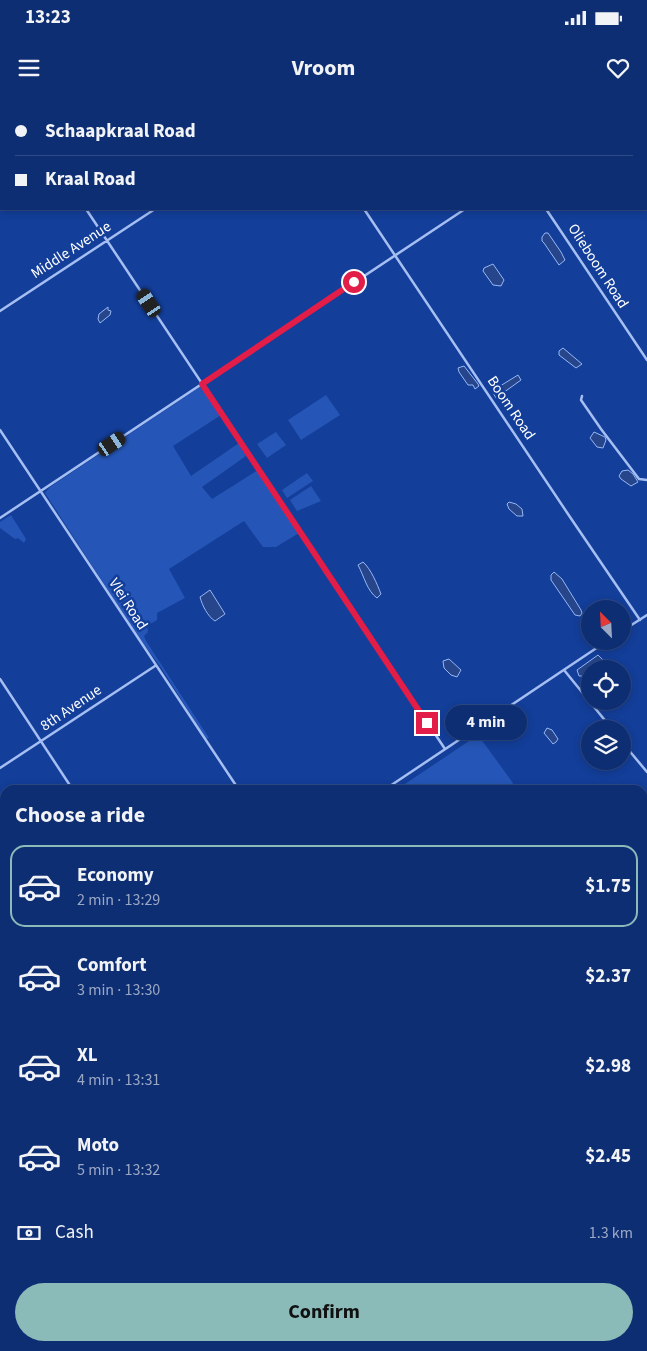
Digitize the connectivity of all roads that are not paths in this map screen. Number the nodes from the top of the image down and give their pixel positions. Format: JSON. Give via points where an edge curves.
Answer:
{"nodes":[{"id":1,"x":87,"y":210,"type":"edge"},
{"id":2,"x":153,"y":210,"type":"edge"},
{"id":3,"x":365,"y":210,"type":"edge"},
{"id":4,"x":464,"y":210,"type":"edge"},
{"id":5,"x":547,"y":210,"type":"edge"},
{"id":6,"x":107,"y":240,"type":"junction"},
{"id":7,"x":396,"y":255,"type":"junction"},
{"id":8,"x":0,"y":311,"type":"edge"},
{"id":9,"x":647,"y":360,"type":"edge"},
{"id":10,"x":202,"y":384,"type":"junction"},
{"id":11,"x":582,"y":396,"type":"dead end"},
{"id":12,"x":0,"y":430,"type":"edge"},
{"id":13,"x":647,"y":480,"type":"edge"},
{"id":14,"x":40,"y":491,"type":"junction"},
{"id":15,"x":0,"y":518,"type":"edge"},
{"id":16,"x":647,"y":615,"type":"edge"},
{"id":17,"x":640,"y":620,"type":"junction"},
{"id":18,"x":631,"y":626,"type":"edge"},
{"id":19,"x":594,"y":650,"type":"edge"},
{"id":20,"x":155,"y":666,"type":"junction"},
{"id":21,"x":564,"y":670,"type":"junction"},
{"id":22,"x":0,"y":679,"type":"edge"},
{"id":23,"x":1,"y":685,"type":"edge"},
{"id":24,"x":605,"y":720,"type":"edge"},
{"id":25,"x":41,"y":741,"type":"junction"},
{"id":26,"x":445,"y":749,"type":"junction"},
{"id":27,"x":631,"y":753,"type":"edge"},
{"id":28,"x":0,"y":768,"type":"edge"},
{"id":29,"x":647,"y":772,"type":"edge"},
{"id":30,"x":70,"y":785,"type":"edge"},
{"id":31,"x":236,"y":785,"type":"edge"},
{"id":32,"x":391,"y":785,"type":"edge"}],
"edges":[{"from":1,"to":6,"type":"street"},
{"from":2,"to":6,"type":"street","name":"Middle Avenue"},
{"from":3,"to":7,"type":"street","name":"Boom Road"},
{"from":4,"to":7,"type":"street"},
{"from":5,"to":9,"type":"street","name":"Olieboom Road"},
{"from":6,"to":8,"type":"street","name":"Middle Avenue"},
{"from":6,"to":10,"type":"street"},
{"from":7,"to":10,"type":"street"},
{"from":7,"to":17,"type":"street","name":"Boom Road"},
{"from":10,"to":14,"type":"street"},
{"from":10,"to":26,"type":"street"},
{"from":11,"to":13,"type":"street","via":[[580,399],[638,478]]},
{"from":12,"to":14,"type":"street","name":"Vlei Road"},
{"from":14,"to":15,"type":"street"},
{"from":14,"to":20,"type":"street","name":"Vlei Road"},
{"from":16,"to":17,"type":"street"},
{"from":17,"to":18,"type":"street"},
{"from":19,"to":21,"type":"street"},
{"from":20,"to":25,"type":"street","name":"8th Avenue"},
{"from":20,"to":31,"type":"street","name":"Vlei Road"},
{"from":21,"to":24,"type":"street"},
{"from":21,"to":26,"type":"street"},
{"from":22,"to":23,"type":"street"},
{"from":23,"to":25,"type":"street"},
{"from":25,"to":28,"type":"street","name":"8th Avenue"},
{"from":25,"to":30,"type":"street"},
{"from":26,"to":32,"type":"street"},
{"from":27,"to":29,"type":"street"}]}
